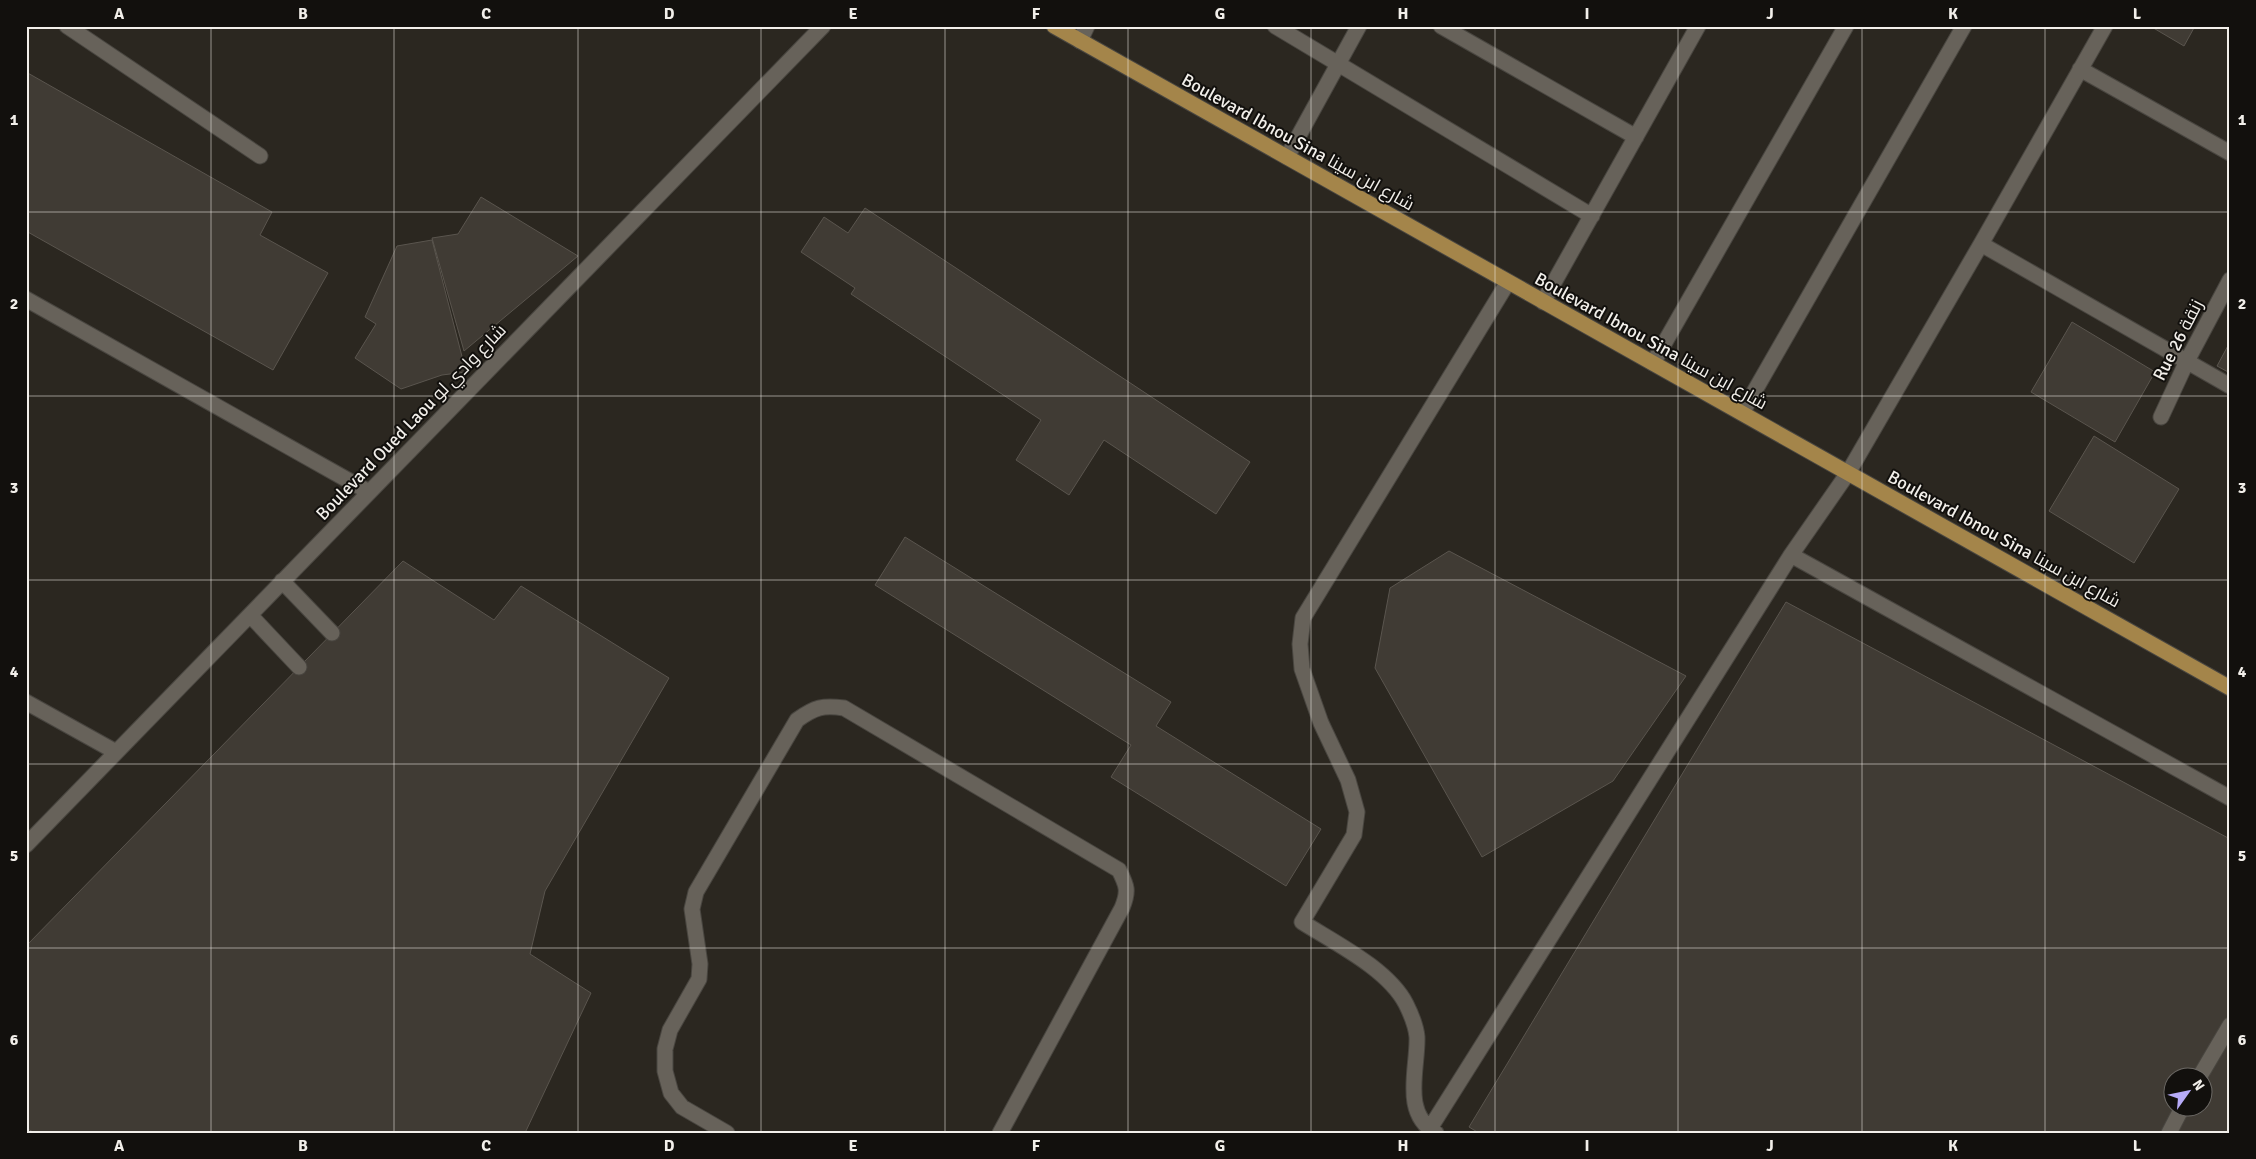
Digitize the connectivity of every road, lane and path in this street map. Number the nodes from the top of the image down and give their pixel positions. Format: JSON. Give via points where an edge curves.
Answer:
{"nodes":[{"id":1,"x":67,"y":26,"type":"edge"},
{"id":2,"x":823,"y":26,"type":"edge"},
{"id":3,"x":1054,"y":26,"type":"edge"},
{"id":4,"x":1088,"y":26,"type":"edge"},
{"id":5,"x":1275,"y":26,"type":"edge"},
{"id":6,"x":1359,"y":26,"type":"edge"},
{"id":7,"x":1441,"y":26,"type":"edge"},
{"id":8,"x":1846,"y":26,"type":"edge"},
{"id":9,"x":1964,"y":26,"type":"edge"},
{"id":10,"x":2104,"y":26,"type":"edge"},
{"id":11,"x":1691,"y":29,"type":"edge"},
{"id":12,"x":1080,"y":41,"type":"junction"},
{"id":13,"x":1339,"y":63,"type":"junction"},
{"id":14,"x":2080,"y":69,"type":"junction"},
{"id":15,"x":1636,"y":137,"type":"junction"},
{"id":16,"x":2230,"y":153,"type":"edge"},
{"id":17,"x":260,"y":156,"type":"dead end"},
{"id":18,"x":1287,"y":157,"type":"junction"},
{"id":19,"x":1592,"y":216,"type":"junction"},
{"id":20,"x":1981,"y":244,"type":"junction"},
{"id":21,"x":2230,"y":280,"type":"edge"},
{"id":22,"x":1508,"y":282,"type":"junction"},
{"id":23,"x":26,"y":299,"type":"edge"},
{"id":24,"x":1543,"y":302,"type":"junction"},
{"id":25,"x":2187,"y":361,"type":"junction"},
{"id":26,"x":1653,"y":363,"type":"junction"},
{"id":27,"x":2230,"y":386,"type":"edge"},
{"id":28,"x":1742,"y":413,"type":"junction"},
{"id":29,"x":2160,"y":417,"type":"dead end"},
{"id":30,"x":1848,"y":473,"type":"junction"},
{"id":31,"x":369,"y":492,"type":"junction"},
{"id":32,"x":1791,"y":555,"type":"junction"},
{"id":33,"x":282,"y":582,"type":"junction"},
{"id":34,"x":250,"y":615,"type":"junction"},
{"id":35,"x":332,"y":633,"type":"dead end"},
{"id":36,"x":299,"y":667,"type":"dead end"},
{"id":37,"x":2230,"y":688,"type":"edge"},
{"id":38,"x":26,"y":702,"type":"edge"},
{"id":39,"x":116,"y":752,"type":"junction"},
{"id":40,"x":2230,"y":798,"type":"edge"},
{"id":41,"x":26,"y":845,"type":"edge"},
{"id":42,"x":2230,"y":1025,"type":"edge"},
{"id":43,"x":2206,"y":1066,"type":"edge"},
{"id":44,"x":2178,"y":1116,"type":"edge"},
{"id":45,"x":1431,"y":1132,"type":"edge"},
{"id":46,"x":727,"y":1133,"type":"edge"},
{"id":47,"x":1000,"y":1133,"type":"edge"},
{"id":48,"x":2169,"y":1133,"type":"edge"}],
"edges":[{"from":1,"to":17,"type":"street"},
{"from":2,"to":31,"type":"street","name":"Boulevard Oued Laou شارع وادي لو"},
{"from":3,"to":12,"type":"main road","name":"Boulevard Ibnou Sina شارع ابن سينا"},
{"from":4,"to":12,"type":"street"},
{"from":5,"to":13,"type":"street"},
{"from":6,"to":13,"type":"street"},
{"from":7,"to":15,"type":"street"},
{"from":8,"to":26,"type":"street"},
{"from":9,"to":28,"type":"street"},
{"from":10,"to":14,"type":"street"},
{"from":11,"to":15,"type":"street"},
{"from":12,"to":18,"type":"main road","name":"Boulevard Ibnou Sina شارع ابن سينا"},
{"from":13,"to":18,"type":"street"},
{"from":13,"to":19,"type":"street"},
{"from":14,"to":16,"type":"street"},
{"from":14,"to":20,"type":"street"},
{"from":15,"to":19,"type":"street"},
{"from":18,"to":22,"type":"main road","name":"Boulevard Ibnou Sina شارع ابن سينا"},
{"from":19,"to":24,"type":"street"},
{"from":20,"to":25,"type":"street"},
{"from":20,"to":30,"type":"street"},
{"from":21,"to":25,"type":"street","name":"Rue 26 زنقة"},
{"from":22,"to":24,"type":"main road","name":"Boulevard Ibnou Sina شارع ابن سينا"},
{"from":22,"to":45,"type":"street","via":[[1304,618],[1300,644],[1302,668],[1321,722],[1348,780],[1357,812],[1354,834],[1302,922],[1388,980],[1406,1003],[1417,1037],[1413,1094],[1417,1111]]},
{"from":23,"to":31,"type":"street"},
{"from":24,"to":26,"type":"main road","name":"Boulevard Ibnou Sina شارع ابن سينا"},
{"from":25,"to":27,"type":"street"},
{"from":25,"to":29,"type":"street","name":"Rue 26 زنقة"},
{"from":26,"to":28,"type":"main road","name":"Boulevard Ibnou Sina شارع ابن سينا"},
{"from":28,"to":30,"type":"main road","name":"Boulevard Ibnou Sina شارع ابن سينا"},
{"from":30,"to":32,"type":"street"},
{"from":30,"to":37,"type":"main road","name":"Boulevard Ibnou Sina شارع ابن سينا"},
{"from":31,"to":33,"type":"street","name":"Boulevard Oued Laou شارع وادي لو"},
{"from":32,"to":40,"type":"street"},
{"from":32,"to":45,"type":"street"},
{"from":33,"to":34,"type":"street","name":"Boulevard Oued Laou شارع وادي لو"},
{"from":33,"to":35,"type":"street"},
{"from":34,"to":36,"type":"street"},
{"from":34,"to":39,"type":"street","name":"Boulevard Oued Laou شارع وادي لو"},
{"from":38,"to":39,"type":"street"},
{"from":39,"to":41,"type":"street","name":"Boulevard Oued Laou شارع وادي لو"},
{"from":42,"to":43,"type":"street"},
{"from":44,"to":48,"type":"street"},
{"from":46,"to":47,"type":"street","via":[[682,1107],[671,1093],[665,1071],[665,1049],[670,1030],[699,979],[700,964],[692,910],[696,892],[797,720],[826,705],[844,708],[1119,870],[1125,883],[1128,895],[1122,908]]}]}
